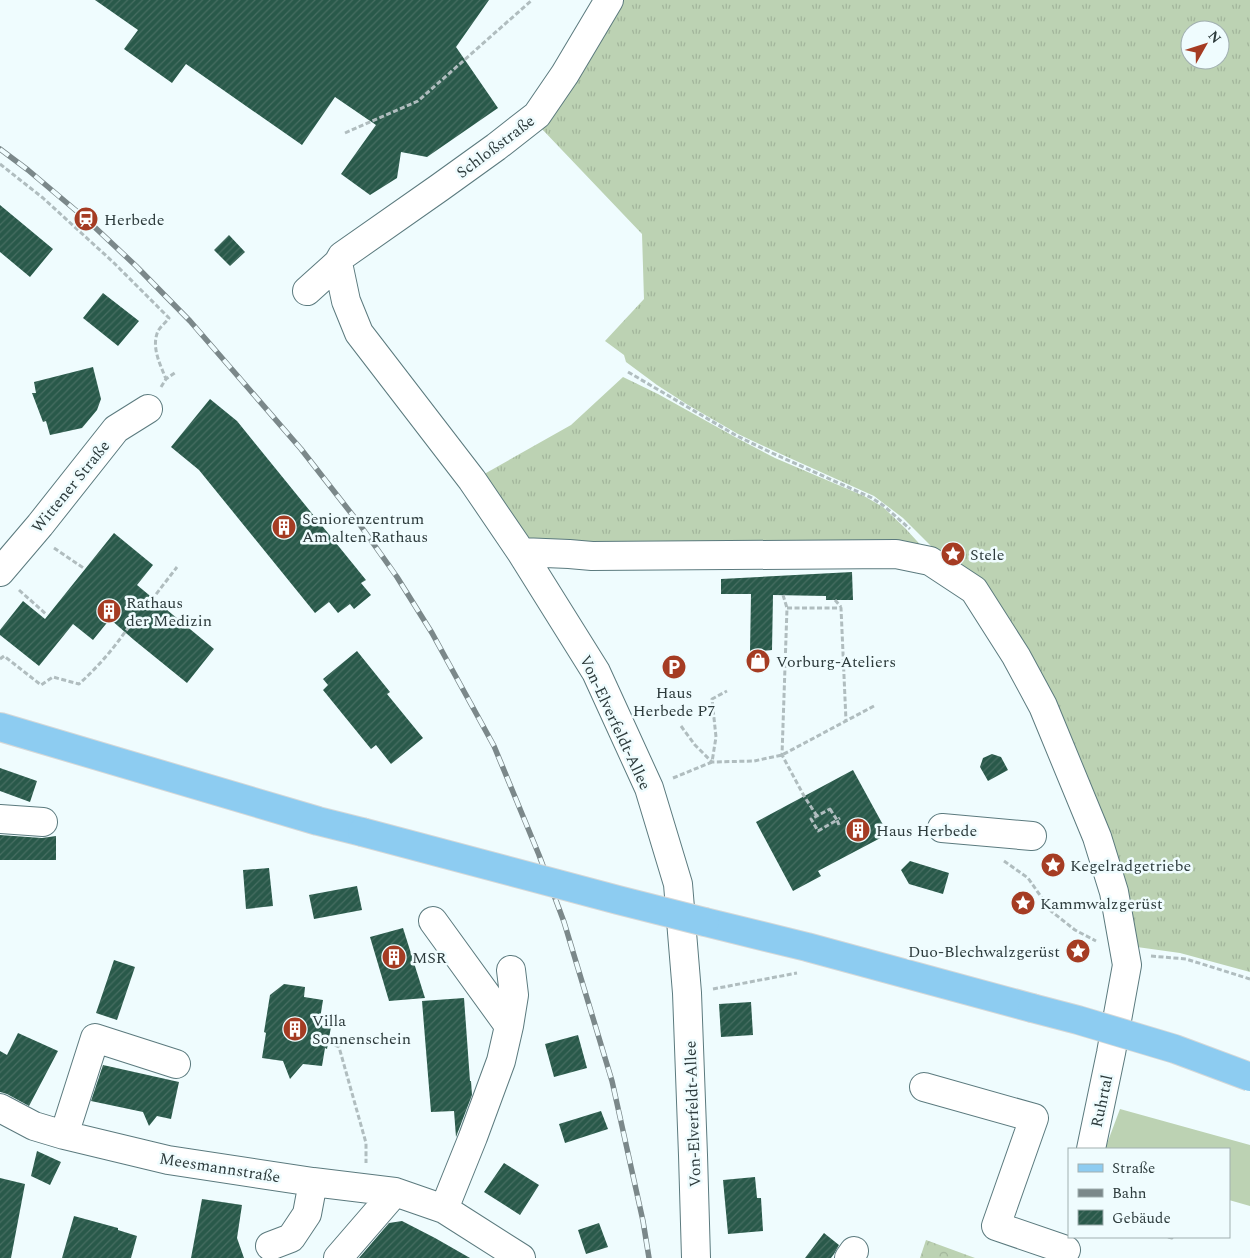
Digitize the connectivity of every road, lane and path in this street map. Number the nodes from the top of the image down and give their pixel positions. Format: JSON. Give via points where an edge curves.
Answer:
{"nodes":[{"id":1,"x":532,"y":0,"type":"edge"},
{"id":2,"x":609,"y":0,"type":"edge"},
{"id":3,"x":345,"y":133,"type":"dead end"},
{"id":4,"x":0,"y":164,"type":"edge"},
{"id":5,"x":340,"y":260,"type":"junction"},
{"id":6,"x":307,"y":291,"type":"dead end"},
{"id":7,"x":628,"y":372,"type":"dead end"},
{"id":8,"x":166,"y":379,"type":"dead end"},
{"id":9,"x":148,"y":409,"type":"dead end"},
{"id":10,"x":522,"y":552,"type":"junction"},
{"id":11,"x":71,"y":559,"type":"dead end"},
{"id":12,"x":930,"y":561,"type":"junction"},
{"id":13,"x":177,"y":567,"type":"dead end"},
{"id":14,"x":85,"y":569,"type":"dead end"},
{"id":15,"x":7,"y":579,"type":"edge"},
{"id":16,"x":783,"y":595,"type":"dead end"},
{"id":17,"x":835,"y":600,"type":"dead end"},
{"id":18,"x":147,"y":606,"type":"dead end"},
{"id":19,"x":787,"y":608,"type":"junction"},
{"id":20,"x":842,"y":608,"type":"junction"},
{"id":21,"x":48,"y":615,"type":"dead end"},
{"id":22,"x":130,"y":626,"type":"dead end"},
{"id":23,"x":0,"y":652,"type":"edge"},
{"id":24,"x":4,"y":656,"type":"junction"},
{"id":25,"x":0,"y":659,"type":"edge"},
{"id":26,"x":727,"y":691,"type":"dead end"},
{"id":27,"x":874,"y":706,"type":"dead end"},
{"id":28,"x":0,"y":708,"type":"edge"},
{"id":29,"x":846,"y":721,"type":"junction"},
{"id":30,"x":681,"y":726,"type":"dead end"},
{"id":31,"x":0,"y":727,"type":"edge"},
{"id":32,"x":89,"y":753,"type":"junction"},
{"id":33,"x":782,"y":755,"type":"junction"},
{"id":34,"x":712,"y":762,"type":"junction"},
{"id":35,"x":649,"y":788,"type":"junction"},
{"id":36,"x":817,"y":816,"type":"junction"},
{"id":37,"x":0,"y":818,"type":"edge"},
{"id":38,"x":811,"y":819,"type":"junction"},
{"id":39,"x":839,"y":819,"type":"junction"},
{"id":40,"x":43,"y":822,"type":"dead end"},
{"id":41,"x":806,"y":824,"type":"dead end"},
{"id":42,"x":839,"y":825,"type":"dead end"},
{"id":43,"x":942,"y":828,"type":"dead end"},
{"id":44,"x":1032,"y":836,"type":"dead end"},
{"id":45,"x":1001,"y":860,"type":"dead end"},
{"id":46,"x":433,"y":921,"type":"dead end"},
{"id":47,"x":807,"y":947,"type":"junction"},
{"id":48,"x":1126,"y":953,"type":"junction"},
{"id":49,"x":511,"y":970,"type":"dead end"},
{"id":50,"x":1250,"y":979,"type":"edge"},
{"id":51,"x":687,"y":993,"type":"junction"},
{"id":52,"x":509,"y":1026,"type":"junction"},
{"id":53,"x":328,"y":1042,"type":"dead end"},
{"id":54,"x":176,"y":1064,"type":"dead end"},
{"id":55,"x":1250,"y":1076,"type":"edge"},
{"id":56,"x":924,"y":1087,"type":"dead end"},
{"id":57,"x":2,"y":1114,"type":"edge"},
{"id":58,"x":64,"y":1135,"type":"junction"},
{"id":59,"x":1091,"y":1148,"type":"edge"},
{"id":60,"x":313,"y":1182,"type":"junction"},
{"id":61,"x":364,"y":1188,"type":"junction"},
{"id":62,"x":395,"y":1192,"type":"junction"},
{"id":63,"x":444,"y":1209,"type":"junction"},
{"id":64,"x":270,"y":1246,"type":"dead end"},
{"id":65,"x":1067,"y":1248,"type":"edge"},
{"id":66,"x":338,"y":1258,"type":"edge"},
{"id":67,"x":521,"y":1258,"type":"edge"},
{"id":68,"x":696,"y":1258,"type":"edge"}],
"edges":[{"from":1,"to":3,"type":"path","via":[[418,102]]},
{"from":2,"to":5,"type":"street","name":"Schloßstraße","via":[[537,115]]},
{"from":4,"to":8,"type":"path","via":[[71,223],[169,318],[159,330],[155,342]]},
{"from":5,"to":6,"type":"street","name":"Schloßstraße"},
{"from":5,"to":10,"type":"street","name":"Von-Elverfeldt-Allee","via":[[346,301],[358,333],[472,480]]},
{"from":7,"to":12,"type":"path","via":[[737,436],[872,498],[906,524],[932,552]]},
{"from":9,"to":15,"type":"street","name":"Wittener Straße","via":[[116,429],[33,533]]},
{"from":10,"to":12,"type":"street","via":[[592,556],[896,554]]},
{"from":10,"to":35,"type":"street","name":"Von-Elverfeldt-Allee","via":[[596,672]]},
{"from":11,"to":14,"type":"path"},
{"from":12,"to":48,"type":"street","name":"Ruhrtal","via":[[974,590],[1043,706],[1097,837],[1114,892]]},
{"from":13,"to":18,"type":"path"},
{"from":15,"to":21,"type":"path"},
{"from":16,"to":19,"type":"path"},
{"from":17,"to":20,"type":"path"},
{"from":19,"to":20,"type":"path"},
{"from":19,"to":33,"type":"path"},
{"from":20,"to":29,"type":"path"},
{"from":22,"to":24,"type":"path","via":[[95,670],[79,684],[53,677],[40,685]]},
{"from":23,"to":24,"type":"path"},
{"from":24,"to":25,"type":"path"},
{"from":26,"to":34,"type":"path","via":[[712,699],[716,737]]},
{"from":27,"to":29,"type":"path"},
{"from":28,"to":32,"type":"main road"},
{"from":29,"to":33,"type":"path"},
{"from":30,"to":34,"type":"path"},
{"from":31,"to":32,"type":"main road"},
{"from":32,"to":47,"type":"main road","bridge":true,"via":[[318,821]]},
{"from":33,"to":34,"type":"path","via":[[754,761]]},
{"from":33,"to":36,"type":"path"},
{"from":34,"to":35,"type":"path"},
{"from":35,"to":51,"type":"street","name":"Von-Elverfeldt-Allee","via":[[678,884]]},
{"from":36,"to":38,"type":"path"},
{"from":36,"to":39,"type":"path","via":[[829,807]]},
{"from":37,"to":40,"type":"street"},
{"from":38,"to":39,"type":"path","via":[[818,831]]},
{"from":38,"to":41,"type":"path"},
{"from":39,"to":42,"type":"path"},
{"from":43,"to":44,"type":"street"},
{"from":45,"to":48,"type":"path","via":[[1028,878],[1051,911],[1075,930],[1119,953]]},
{"from":46,"to":52,"type":"street"},
{"from":47,"to":51,"type":"path","via":[[799,973]]},
{"from":47,"to":55,"type":"main road","bridge":true,"via":[[1078,1020]]},
{"from":48,"to":50,"type":"path","via":[[1186,960]]},
{"from":48,"to":59,"type":"street","name":"Ruhrtal","via":[[1127,965]]},
{"from":49,"to":52,"type":"street","via":[[514,995]]},
{"from":51,"to":68,"type":"street","name":"Von-Elverfeldt-Allee"},
{"from":52,"to":63,"type":"street","via":[[502,1061]]},
{"from":53,"to":61,"type":"path","via":[[339,1047],[366,1143]]},
{"from":54,"to":58,"type":"street","via":[[96,1038]]},
{"from":56,"to":65,"type":"street","via":[[1034,1118],[996,1226]]},
{"from":57,"to":58,"type":"street","name":"Meesmannstraße"},
{"from":58,"to":60,"type":"street","name":"Meesmannstraße","via":[[168,1160]]},
{"from":60,"to":61,"type":"street","name":"Meesmannstraße"},
{"from":60,"to":64,"type":"street","via":[[307,1214],[291,1238]]},
{"from":61,"to":62,"type":"street","name":"Meesmannstraße"},
{"from":62,"to":63,"type":"street","name":"Meesmannstraße"},
{"from":62,"to":66,"type":"street"},
{"from":63,"to":67,"type":"street","name":"Meesmannstraße"}]}
